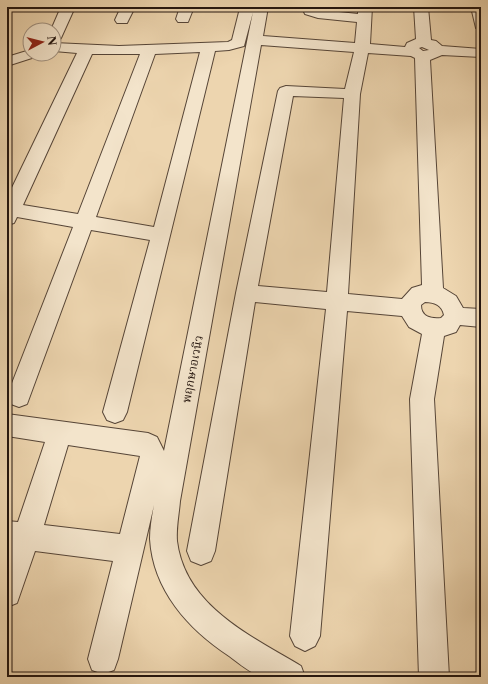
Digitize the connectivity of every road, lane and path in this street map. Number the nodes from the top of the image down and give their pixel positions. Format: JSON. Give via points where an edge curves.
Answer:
{"nodes":[{"id":1,"x":68,"y":7,"type":"edge"},
{"id":2,"x":128,"y":7,"type":"edge"},
{"id":3,"x":247,"y":7,"type":"edge"},
{"id":4,"x":262,"y":7,"type":"edge"},
{"id":5,"x":309,"y":7,"type":"edge"},
{"id":6,"x":421,"y":7,"type":"edge"},
{"id":7,"x":478,"y":7,"type":"edge"},
{"id":8,"x":365,"y":13,"type":"edge"},
{"id":9,"x":122,"y":20,"type":"dead end"},
{"id":10,"x":61,"y":22,"type":"edge"},
{"id":11,"x":481,"y":25,"type":"edge"},
{"id":12,"x":256,"y":36,"type":"junction"},
{"id":13,"x":362,"y":44,"type":"junction"},
{"id":14,"x":208,"y":47,"type":"junction"},
{"id":15,"x":62,"y":48,"type":"edge"},
{"id":16,"x":422,"y":49,"type":"junction"},
{"id":17,"x":86,"y":50,"type":"junction"},
{"id":18,"x":149,"y":50,"type":"junction"},
{"id":19,"x":481,"y":53,"type":"edge"},
{"id":20,"x":22,"y":57,"type":"edge"},
{"id":21,"x":7,"y":62,"type":"edge"},
{"id":22,"x":352,"y":94,"type":"junction"},
{"id":23,"x":8,"y":212,"type":"edge"},
{"id":24,"x":83,"y":222,"type":"junction"},
{"id":25,"x":161,"y":235,"type":"junction"},
{"id":26,"x":246,"y":293,"type":"junction"},
{"id":27,"x":433,"y":293,"type":"junction"},
{"id":28,"x":337,"y":301,"type":"junction"},
{"id":29,"x":410,"y":308,"type":"junction"},
{"id":30,"x":481,"y":318,"type":"edge"},
{"id":31,"x":444,"y":322,"type":"junction"},
{"id":32,"x":19,"y":396,"type":"dead end"},
{"id":33,"x":115,"y":412,"type":"dead end"},
{"id":34,"x":7,"y":425,"type":"edge"},
{"id":35,"x":60,"y":432,"type":"junction"},
{"id":36,"x":17,"y":535,"type":"edge"},
{"id":37,"x":128,"y":550,"type":"junction"},
{"id":38,"x":201,"y":551,"type":"dead end"},
{"id":39,"x":7,"y":593,"type":"edge"},
{"id":40,"x":305,"y":636,"type":"dead end"},
{"id":41,"x":103,"y":659,"type":"dead end"},
{"id":42,"x":290,"y":677,"type":"edge"},
{"id":43,"x":434,"y":677,"type":"edge"}],
"edges":[{"from":1,"to":10,"type":"street"},
{"from":2,"to":9,"type":"street"},
{"from":3,"to":14,"type":"street","via":[[238,43]]},
{"from":4,"to":12,"type":"street","name":"พฤกษาอเวนิว"},
{"from":5,"to":8,"type":"street","via":[[310,11],[318,14]]},
{"from":6,"to":16,"type":"street"},
{"from":7,"to":11,"type":"street"},
{"from":8,"to":13,"type":"street"},
{"from":12,"to":13,"type":"street"},
{"from":12,"to":42,"type":"street","name":"พฤกษาอเวนิว","via":[[167,501],[163,542],[170,574],[186,602],[209,626]]},
{"from":13,"to":16,"type":"street"},
{"from":13,"to":22,"type":"street"},
{"from":14,"to":18,"type":"street"},
{"from":14,"to":25,"type":"street"},
{"from":15,"to":17,"type":"street"},
{"from":16,"to":19,"type":"street"},
{"from":16,"to":27,"type":"street"},
{"from":17,"to":18,"type":"street"},
{"from":17,"to":23,"type":"street"},
{"from":18,"to":24,"type":"street"},
{"from":20,"to":21,"type":"street"},
{"from":22,"to":26,"type":"street","via":[[286,91]]},
{"from":22,"to":28,"type":"street"},
{"from":23,"to":24,"type":"street"},
{"from":24,"to":25,"type":"street"},
{"from":24,"to":32,"type":"street"},
{"from":25,"to":33,"type":"street"},
{"from":26,"to":28,"type":"street"},
{"from":26,"to":38,"type":"street"},
{"from":27,"to":29,"type":"street","via":[[419,294],[411,302]]},
{"from":27,"to":31,"type":"street","via":[[446,299],[454,310]]},
{"from":28,"to":29,"type":"street"},
{"from":28,"to":40,"type":"street"},
{"from":29,"to":31,"type":"street","via":[[411,314],[420,324]]},
{"from":30,"to":31,"type":"street"},
{"from":31,"to":43,"type":"street","via":[[422,399]]},
{"from":34,"to":35,"type":"street"},
{"from":35,"to":36,"type":"street"},
{"from":35,"to":37,"type":"street","via":[[148,445],[153,454]]},
{"from":36,"to":37,"type":"street"},
{"from":36,"to":39,"type":"street"},
{"from":37,"to":41,"type":"street"}]}
